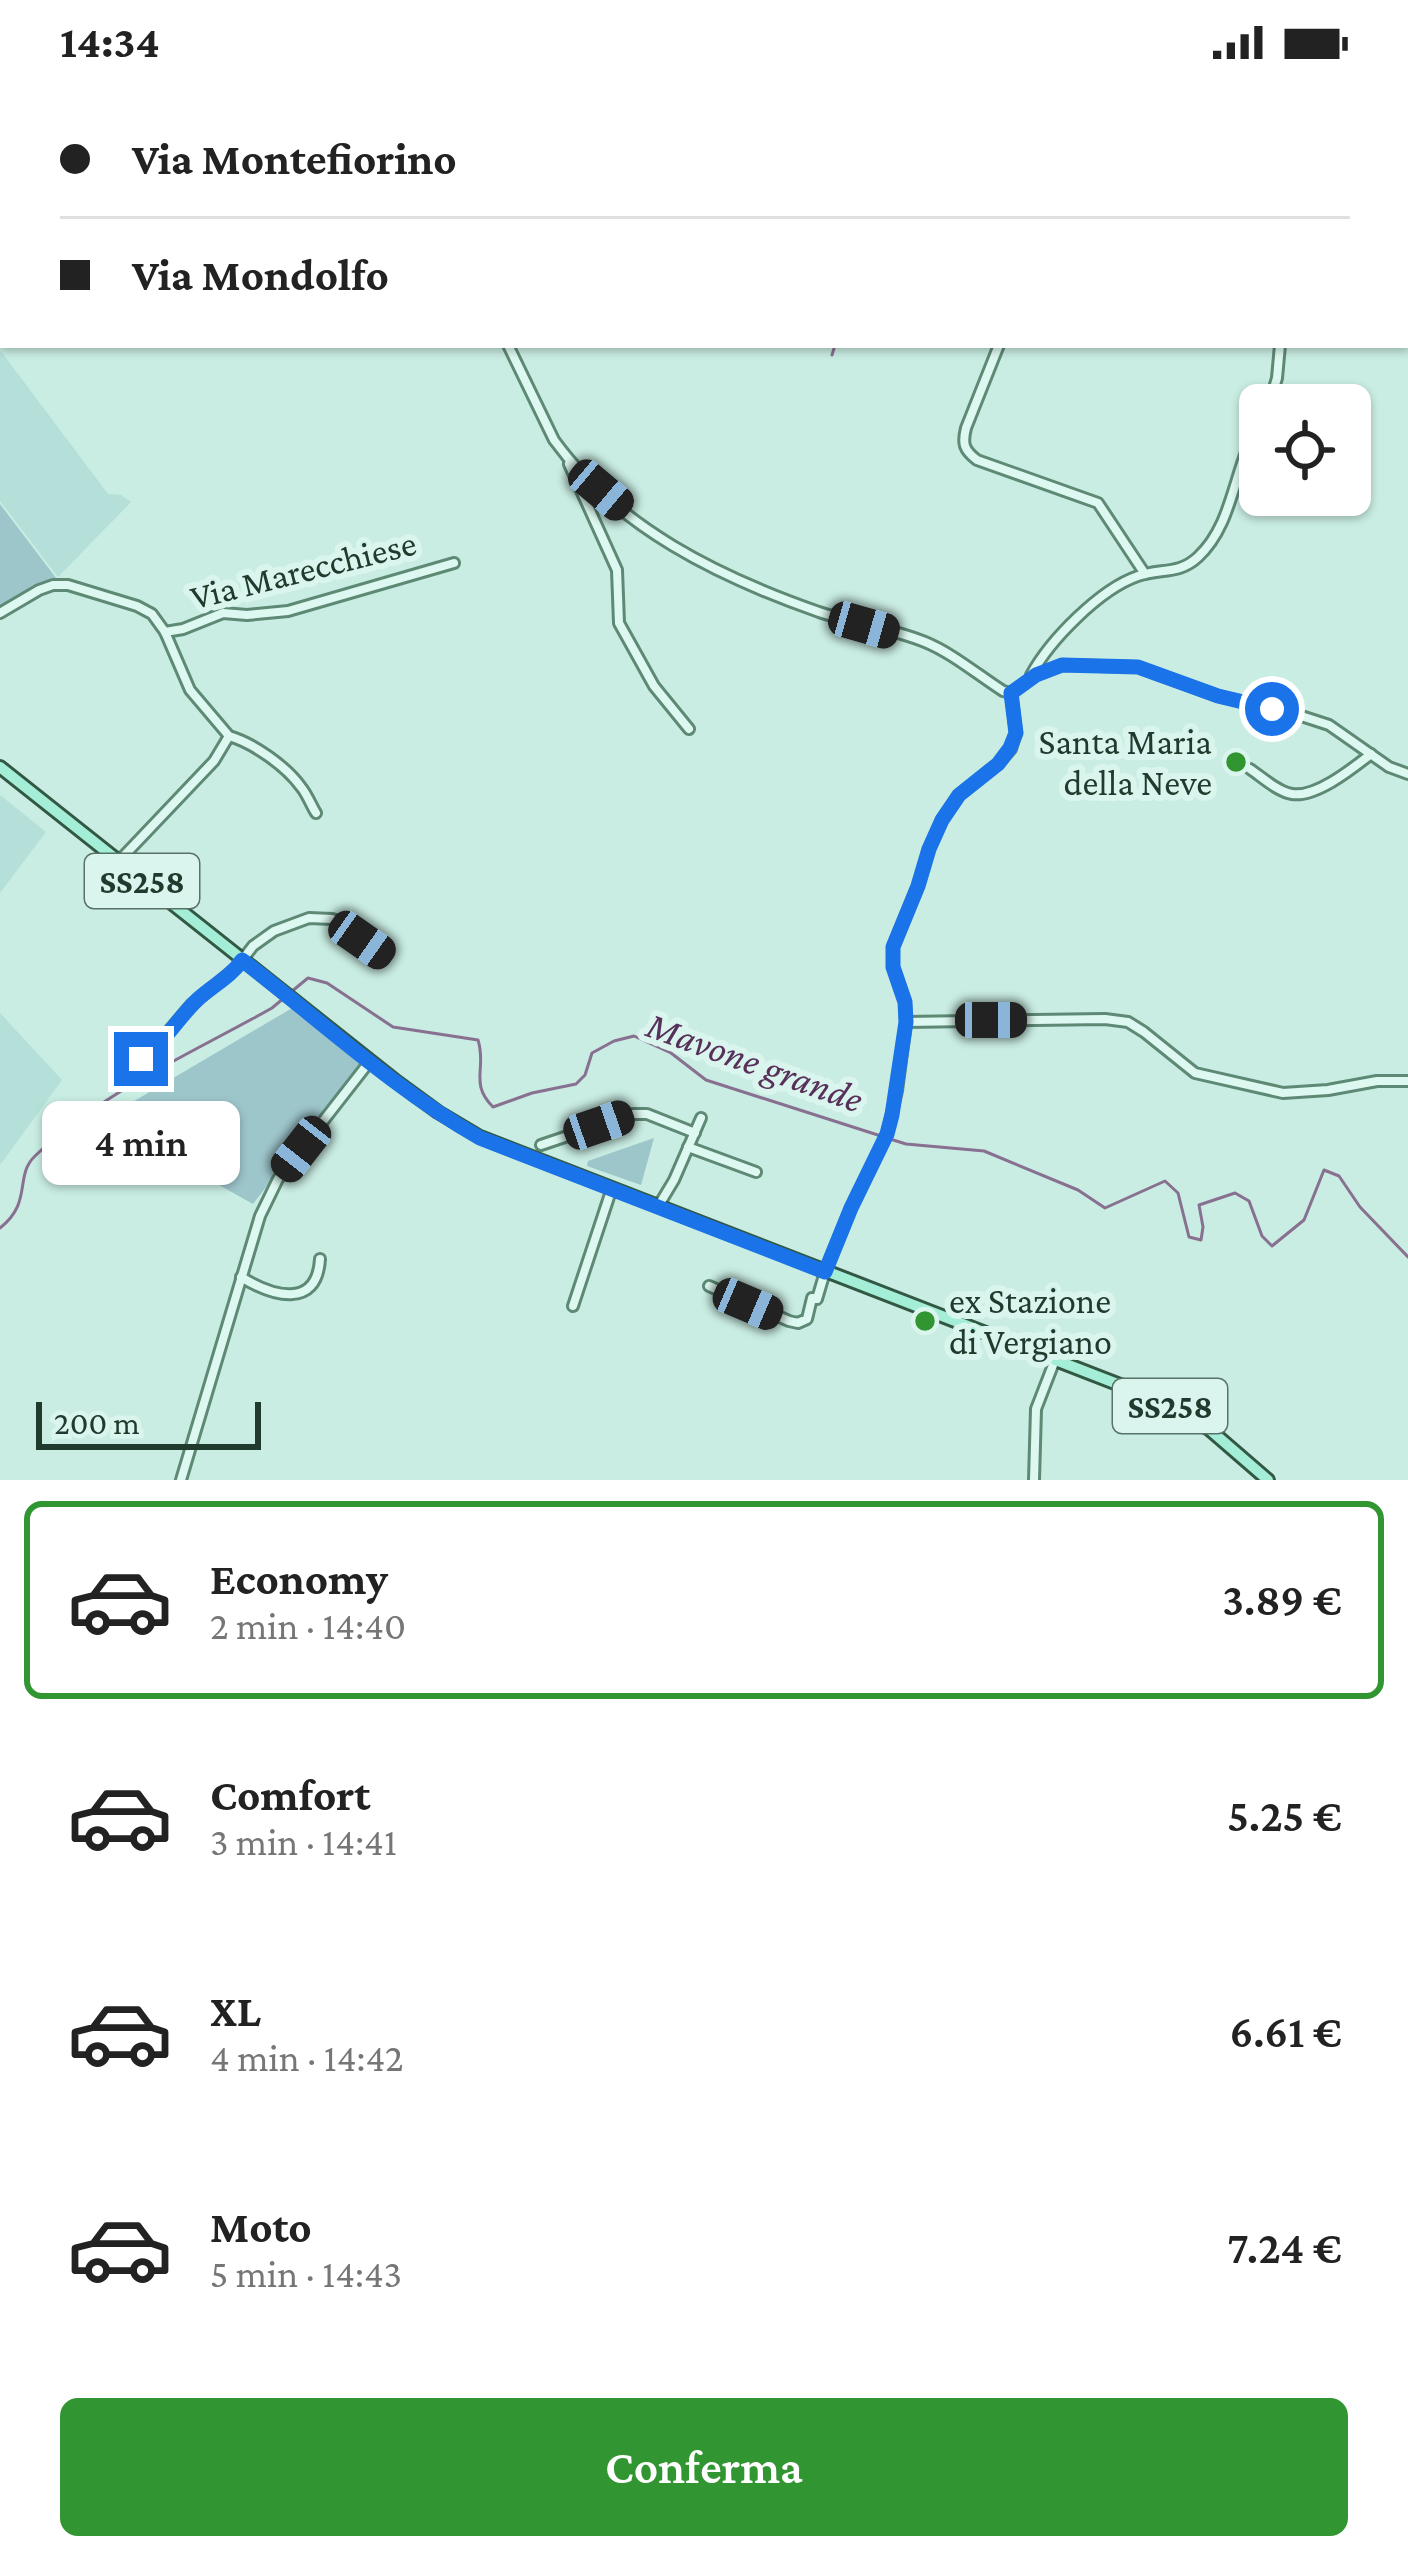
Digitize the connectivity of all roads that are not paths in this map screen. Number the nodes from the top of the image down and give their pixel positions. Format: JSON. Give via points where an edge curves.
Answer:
{"nodes":[{"id":1,"x":509,"y":348,"type":"edge"},
{"id":2,"x":998,"y":348,"type":"edge"},
{"id":3,"x":1280,"y":348,"type":"edge"},
{"id":4,"x":1275,"y":384,"type":"edge"},
{"id":5,"x":562,"y":452,"type":"junction"},
{"id":6,"x":1239,"y":469,"type":"edge"},
{"id":7,"x":454,"y":562,"type":"dead end"},
{"id":8,"x":1145,"y":574,"type":"junction"},
{"id":9,"x":0,"y":613,"type":"edge"},
{"id":10,"x":165,"y":632,"type":"junction"},
{"id":11,"x":1027,"y":682,"type":"junction"},
{"id":12,"x":1011,"y":693,"type":"junction"},
{"id":13,"x":689,"y":729,"type":"dead end"},
{"id":14,"x":229,"y":736,"type":"junction"},
{"id":15,"x":1371,"y":754,"type":"junction"},
{"id":16,"x":0,"y":767,"type":"edge"},
{"id":17,"x":1250,"y":769,"type":"dead end"},
{"id":18,"x":1408,"y":774,"type":"edge"},
{"id":19,"x":316,"y":813,"type":"dead end"},
{"id":20,"x":118,"y":862,"type":"junction"},
{"id":21,"x":383,"y":955,"type":"dead end"},
{"id":22,"x":242,"y":960,"type":"junction"},
{"id":23,"x":906,"y":1022,"type":"junction"},
{"id":24,"x":370,"y":1060,"type":"junction"},
{"id":25,"x":118,"y":1072,"type":"dead end"},
{"id":26,"x":1408,"y":1081,"type":"edge"},
{"id":27,"x":701,"y":1118,"type":"dead end"},
{"id":28,"x":695,"y":1133,"type":"junction"},
{"id":29,"x":541,"y":1145,"type":"dead end"},
{"id":30,"x":688,"y":1147,"type":"junction"},
{"id":31,"x":756,"y":1172,"type":"dead end"},
{"id":32,"x":612,"y":1188,"type":"junction"},
{"id":33,"x":664,"y":1207,"type":"junction"},
{"id":34,"x":320,"y":1259,"type":"dead end"},
{"id":35,"x":825,"y":1272,"type":"junction"},
{"id":36,"x":242,"y":1277,"type":"junction"},
{"id":37,"x":709,"y":1286,"type":"dead end"},
{"id":38,"x":573,"y":1306,"type":"dead end"},
{"id":39,"x":1055,"y":1360,"type":"junction"},
{"id":40,"x":181,"y":1480,"type":"edge"},
{"id":41,"x":1034,"y":1480,"type":"edge"},
{"id":42,"x":1268,"y":1480,"type":"edge"}],
"edges":[{"from":1,"to":5,"type":"street"},
{"from":2,"to":8,"type":"street","via":[[966,428],[966,452],[1098,503]]},
{"from":3,"to":4,"type":"street"},
{"from":5,"to":12,"type":"street","via":[[697,562],[822,613],[927,643]]},
{"from":5,"to":13,"type":"street","via":[[617,570],[623,632]]},
{"from":6,"to":8,"type":"street","via":[[1210,544],[1186,567]]},
{"from":7,"to":10,"type":"street","name":"Via Marecchiese","via":[[288,610],[223,613]]},
{"from":8,"to":11,"type":"street","via":[[1071,624]]},
{"from":9,"to":10,"type":"street","name":"Via Marecchiese","via":[[38,590],[68,585],[136,606]]},
{"from":10,"to":14,"type":"street","name":"Via Marecchiese","via":[[190,690]]},
{"from":11,"to":12,"type":"street"},
{"from":11,"to":15,"type":"street","via":[[1062,665],[1138,667],[1328,725]]},
{"from":12,"to":23,"type":"street","via":[[1010,748],[942,820],[893,947]]},
{"from":14,"to":19,"type":"street","name":"Via Marecchiese","via":[[291,776]]},
{"from":14,"to":20,"type":"street"},
{"from":15,"to":17,"type":"street","via":[[1298,795]]},
{"from":15,"to":18,"type":"street"},
{"from":16,"to":20,"type":"main road","number":"SS258"},
{"from":20,"to":22,"type":"main road","number":"SS258"},
{"from":21,"to":22,"type":"street","via":[[342,922],[309,917],[261,939]]},
{"from":22,"to":24,"type":"main road","number":"SS258"},
{"from":22,"to":25,"type":"street","via":[[150,1053]]},
{"from":23,"to":26,"type":"street","via":[[1128,1022],[1195,1073],[1283,1093]]},
{"from":23,"to":35,"type":"street","via":[[887,1134]]},
{"from":24,"to":32,"type":"main road","number":"SS258","via":[[480,1138]]},
{"from":24,"to":36,"type":"street","via":[[278,1179]]},
{"from":27,"to":28,"type":"street"},
{"from":28,"to":29,"type":"street","via":[[633,1114]]},
{"from":28,"to":30,"type":"street"},
{"from":30,"to":31,"type":"street"},
{"from":30,"to":33,"type":"street"},
{"from":32,"to":33,"type":"main road","number":"SS258"},
{"from":32,"to":38,"type":"street"},
{"from":33,"to":35,"type":"main road","number":"SS258"},
{"from":34,"to":36,"type":"street","via":[[319,1279],[296,1293],[273,1293]]},
{"from":35,"to":37,"type":"street","via":[[799,1323]]},
{"from":35,"to":39,"type":"main road","number":"SS258"},
{"from":36,"to":40,"type":"street"},
{"from":39,"to":41,"type":"street","via":[[1036,1409]]},
{"from":39,"to":42,"type":"main road","number":"SS258","via":[[1194,1419]]}]}
